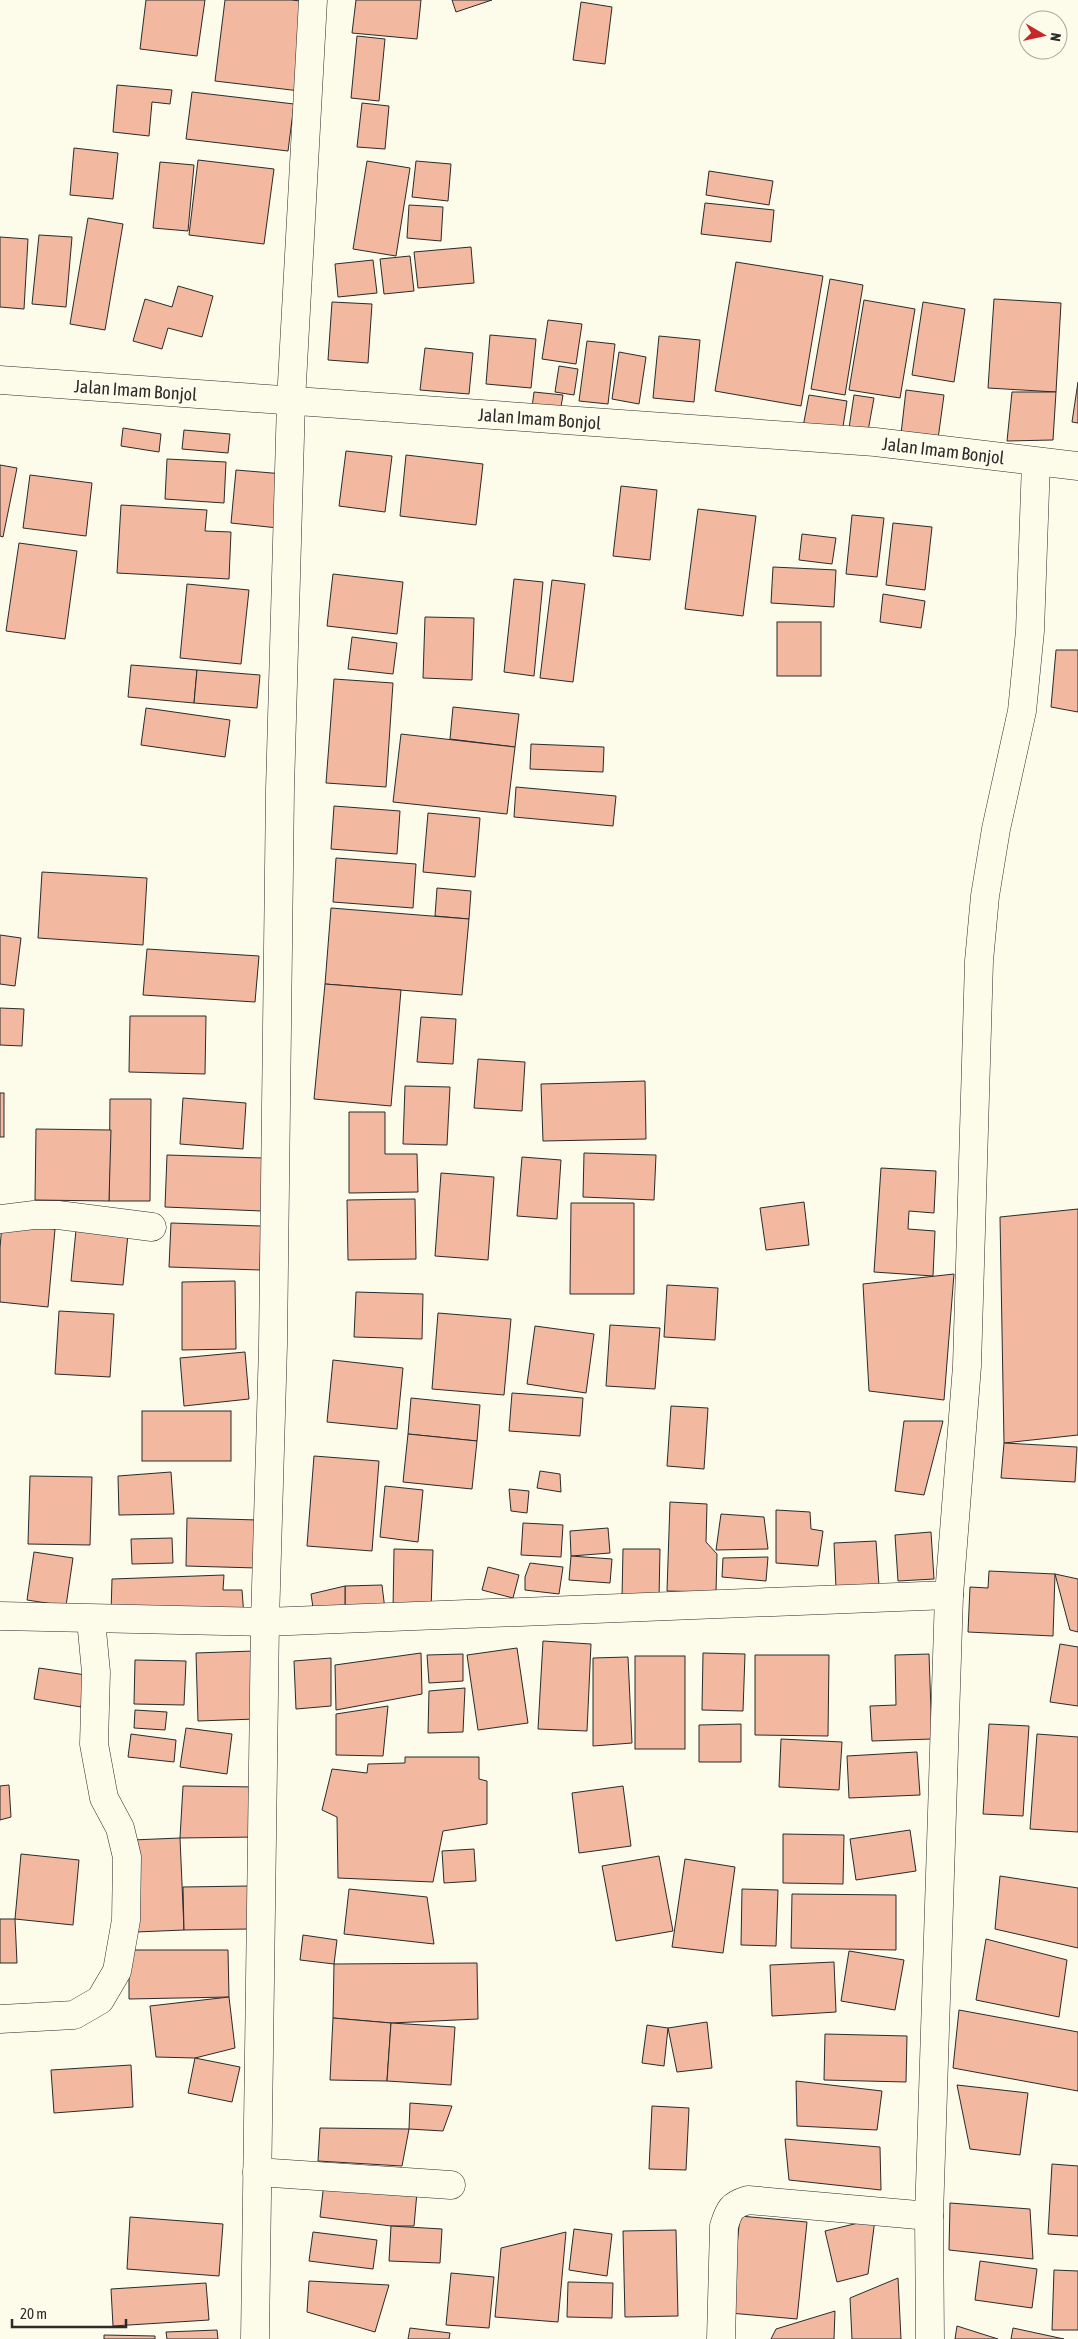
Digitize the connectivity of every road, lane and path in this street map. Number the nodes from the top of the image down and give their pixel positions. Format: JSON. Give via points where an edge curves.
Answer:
{"nodes":[{"id":1,"x":314,"y":0,"type":"edge"},
{"id":2,"x":0,"y":380,"type":"edge"},
{"id":3,"x":291,"y":401,"type":"junction"},
{"id":4,"x":1036,"y":462,"type":"junction"},
{"id":5,"x":1078,"y":466,"type":"edge"},
{"id":6,"x":0,"y":1219,"type":"edge"},
{"id":7,"x":152,"y":1227,"type":"dead end"},
{"id":8,"x":949,"y":1595,"type":"junction"},
{"id":9,"x":0,"y":1616,"type":"edge"},
{"id":10,"x":91,"y":1620,"type":"junction"},
{"id":11,"x":265,"y":1622,"type":"junction"},
{"id":12,"x":0,"y":2019,"type":"edge"},
{"id":13,"x":258,"y":2172,"type":"junction"},
{"id":14,"x":451,"y":2185,"type":"dead end"},
{"id":15,"x":929,"y":2216,"type":"junction"},
{"id":16,"x":255,"y":2339,"type":"edge"},
{"id":17,"x":721,"y":2339,"type":"edge"},
{"id":18,"x":930,"y":2339,"type":"edge"}],
"edges":[{"from":1,"to":3,"type":"street"},
{"from":2,"to":3,"type":"street","name":"Jalan Imam Bonjol"},
{"from":3,"to":4,"type":"street","name":"Jalan Imam Bonjol","via":[[875,442]]},
{"from":3,"to":11,"type":"street","via":[[280,789],[273,1345]]},
{"from":4,"to":5,"type":"street","name":"Jalan Imam Bonjol"},
{"from":4,"to":8,"type":"street","via":[[1030,631],[1022,711],[996,829],[979,962],[967,1366]]},
{"from":6,"to":7,"type":"street","via":[[58,1215]]},
{"from":8,"to":11,"type":"street"},
{"from":8,"to":15,"type":"street"},
{"from":9,"to":10,"type":"street"},
{"from":10,"to":11,"type":"street"},
{"from":10,"to":12,"type":"street","via":[[96,1672],[94,1744],[104,1798],[120,1828],[127,1857],[126,1920],[117,1971],[100,2000],[74,2015]]},
{"from":11,"to":13,"type":"street"},
{"from":13,"to":14,"type":"street"},
{"from":13,"to":16,"type":"street"},
{"from":15,"to":17,"type":"street","via":[[748,2200],[736,2204],[728,2213],[724,2226]]},
{"from":15,"to":18,"type":"street"}]}
